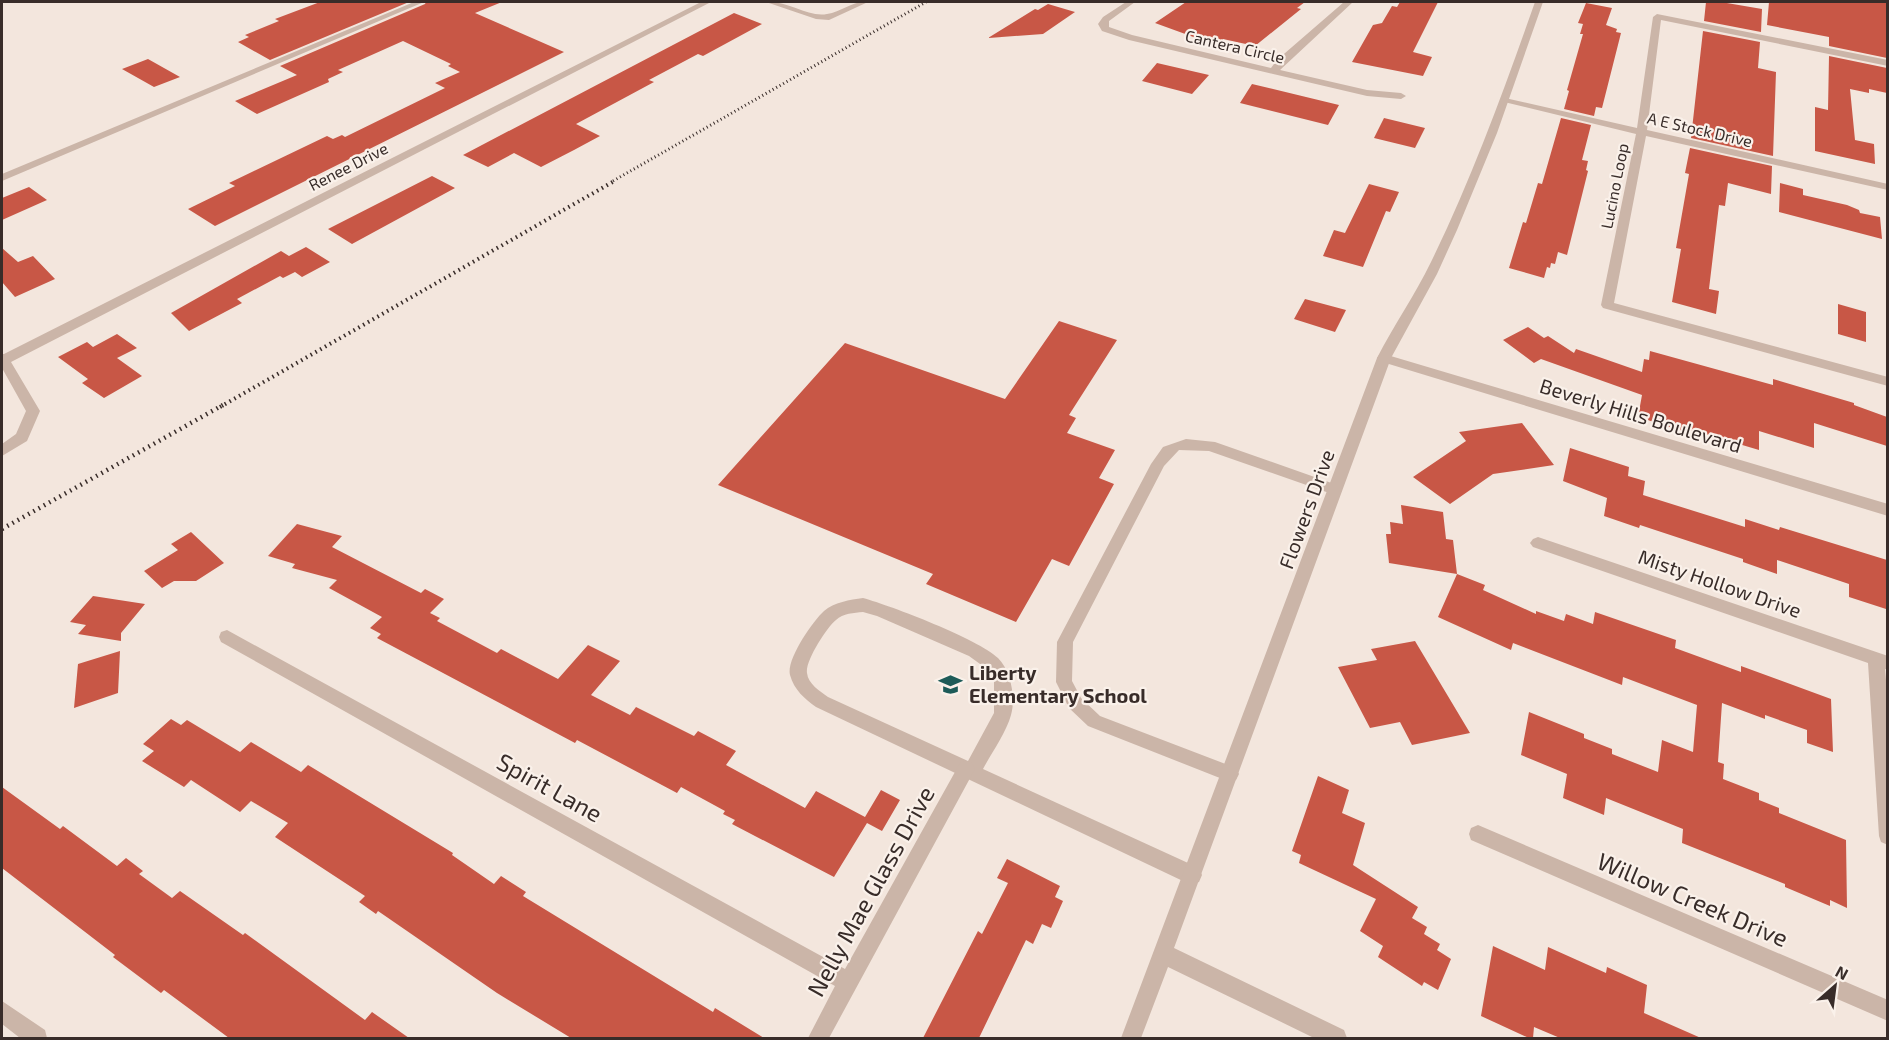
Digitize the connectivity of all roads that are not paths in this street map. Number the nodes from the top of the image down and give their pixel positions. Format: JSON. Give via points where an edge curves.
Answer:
{"nodes":[{"id":1,"x":420,"y":2,"type":"edge"},
{"id":2,"x":707,"y":2,"type":"edge"},
{"id":3,"x":770,"y":2,"type":"edge"},
{"id":4,"x":864,"y":2,"type":"edge"},
{"id":5,"x":1131,"y":2,"type":"edge"},
{"id":6,"x":1349,"y":2,"type":"edge"},
{"id":7,"x":1539,"y":2,"type":"edge"},
{"id":8,"x":1887,"y":63,"type":"edge"},
{"id":9,"x":1274,"y":71,"type":"junction"},
{"id":10,"x":1401,"y":96,"type":"dead end"},
{"id":11,"x":1505,"y":101,"type":"junction"},
{"id":12,"x":1642,"y":131,"type":"junction"},
{"id":13,"x":2,"y":178,"type":"edge"},
{"id":14,"x":1887,"y":187,"type":"edge"},
{"id":15,"x":1384,"y":358,"type":"junction"},
{"id":16,"x":3,"y":359,"type":"edge"},
{"id":17,"x":1887,"y":382,"type":"edge"},
{"id":18,"x":2,"y":452,"type":"edge"},
{"id":19,"x":1335,"y":490,"type":"junction"},
{"id":20,"x":1887,"y":510,"type":"edge"},
{"id":21,"x":1538,"y":543,"type":"dead end"},
{"id":22,"x":227,"y":637,"type":"dead end"},
{"id":23,"x":1882,"y":661,"type":"edge"},
{"id":24,"x":969,"y":770,"type":"junction"},
{"id":25,"x":1230,"y":774,"type":"junction"},
{"id":26,"x":1478,"y":834,"type":"dead end"},
{"id":27,"x":1887,"y":836,"type":"edge"},
{"id":28,"x":1192,"y":874,"type":"junction"},
{"id":29,"x":1164,"y":954,"type":"junction"},
{"id":30,"x":849,"y":982,"type":"junction"},
{"id":31,"x":2,"y":1011,"type":"edge"},
{"id":32,"x":1887,"y":1011,"type":"edge"},
{"id":33,"x":37,"y":1038,"type":"edge"},
{"id":34,"x":818,"y":1038,"type":"edge"},
{"id":35,"x":1131,"y":1038,"type":"edge"},
{"id":36,"x":1336,"y":1038,"type":"edge"}],
"edges":[{"from":1,"to":13,"type":"street"},
{"from":2,"to":16,"type":"street","name":"Renee Drive"},
{"from":3,"to":4,"type":"street","via":[[830,17]]},
{"from":5,"to":9,"type":"street","name":"Cantera Circle","via":[[1106,19],[1105,29]]},
{"from":6,"to":9,"type":"street"},
{"from":7,"to":11,"type":"street","name":"Flowers Drive"},
{"from":8,"to":12,"type":"street","name":"Lucino Loop","via":[[1657,17]]},
{"from":9,"to":10,"type":"street","name":"Cantera Circle","via":[[1368,93]]},
{"from":11,"to":12,"type":"street","name":"A E Stock Drive"},
{"from":11,"to":15,"type":"street","name":"Flowers Drive","via":[[1436,264]]},
{"from":12,"to":14,"type":"street","name":"A E Stock Drive"},
{"from":12,"to":17,"type":"street","name":"Lucino Loop","via":[[1607,305]]},
{"from":15,"to":19,"type":"street","name":"Flowers Drive"},
{"from":15,"to":20,"type":"street","name":"Beverly Hills Boulevard"},
{"from":16,"to":18,"type":"street","via":[[33,411],[22,437]]},
{"from":19,"to":25,"type":"street","name":"Flowers Drive"},
{"from":19,"to":25,"type":"street","via":[[1210,446],[1175,444],[1158,464],[1065,642],[1064,682],[1075,703],[1094,721]]},
{"from":21,"to":23,"type":"street","name":"Misty Hollow Drive"},
{"from":22,"to":30,"type":"street","name":"Spirit Lane"},
{"from":23,"to":27,"type":"street"},
{"from":24,"to":24,"type":"street","via":[[1003,714],[1002,679],[993,664],[975,651],[881,610],[863,605],[846,607],[830,615],[800,658],[798,674],[807,691],[822,702]]},
{"from":24,"to":28,"type":"street"},
{"from":24,"to":30,"type":"street","name":"Nelly Mae Glass Drive"},
{"from":25,"to":28,"type":"street","name":"Flowers Drive"},
{"from":26,"to":32,"type":"street","name":"Willow Creek Drive"},
{"from":28,"to":29,"type":"street","name":"Flowers Drive"},
{"from":29,"to":35,"type":"street","name":"Flowers Drive"},
{"from":29,"to":36,"type":"street"},
{"from":30,"to":34,"type":"street","name":"Nelly Mae Glass Drive"},
{"from":31,"to":33,"type":"street"}]}
